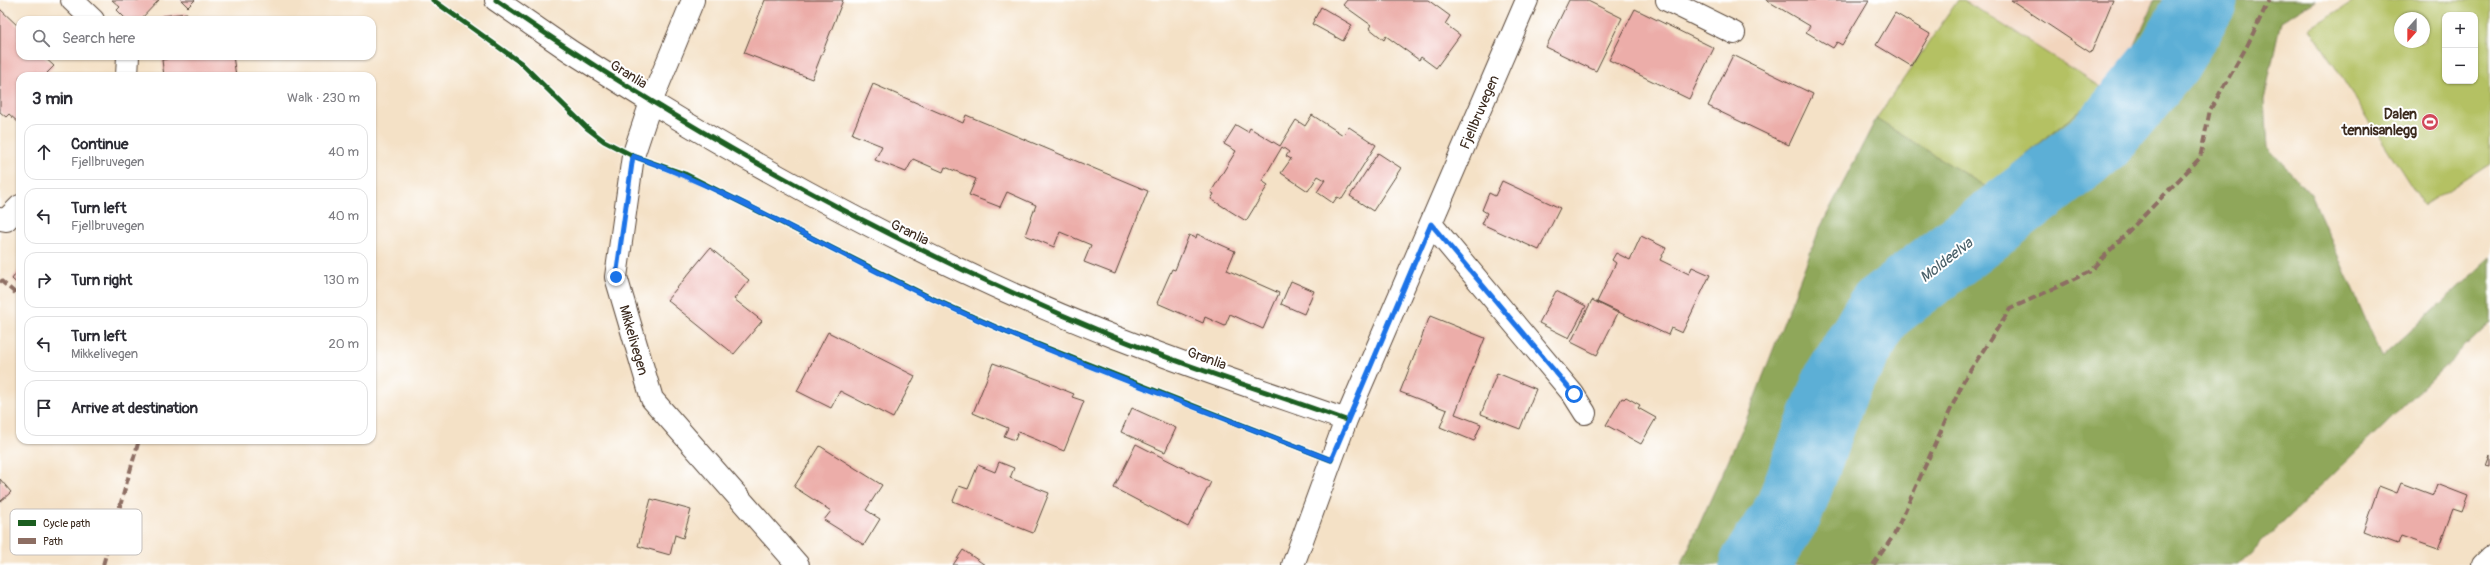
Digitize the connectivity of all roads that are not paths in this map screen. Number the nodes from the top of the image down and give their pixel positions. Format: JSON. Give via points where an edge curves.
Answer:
{"nodes":[{"id":1,"x":72,"y":0,"type":"edge"},
{"id":2,"x":496,"y":0,"type":"edge"},
{"id":3,"x":693,"y":0,"type":"edge"},
{"id":4,"x":1527,"y":0,"type":"edge"},
{"id":5,"x":1667,"y":0,"type":"edge"},
{"id":6,"x":89,"y":16,"type":"edge"},
{"id":7,"x":1734,"y":33,"type":"dead end"},
{"id":8,"x":128,"y":60,"type":"edge"},
{"id":9,"x":127,"y":72,"type":"edge"},
{"id":10,"x":651,"y":102,"type":"junction"},
{"id":11,"x":16,"y":210,"type":"edge"},
{"id":12,"x":0,"y":219,"type":"edge"},
{"id":13,"x":1431,"y":224,"type":"junction"},
{"id":14,"x":1585,"y":413,"type":"dead end"},
{"id":15,"x":1346,"y":420,"type":"junction"},
{"id":16,"x":2490,"y":558,"type":"edge"},
{"id":17,"x":798,"y":565,"type":"edge"},
{"id":18,"x":1293,"y":565,"type":"edge"},
{"id":19,"x":2483,"y":565,"type":"edge"}],
"edges":[{"from":1,"to":6,"type":"street"},
{"from":2,"to":10,"type":"street","name":"Granlia"},
{"from":3,"to":10,"type":"street","name":"Mikkelivegen"},
{"from":4,"to":13,"type":"street","name":"Fjellbruvegen"},
{"from":5,"to":7,"type":"street"},
{"from":8,"to":9,"type":"street"},
{"from":10,"to":15,"type":"street","name":"Granlia","via":[[794,185],[949,264],[1114,337]]},
{"from":10,"to":17,"type":"street","name":"Mikkelivegen","via":[[633,156],[616,277],[652,399]]},
{"from":11,"to":12,"type":"street","via":[[6,220]]},
{"from":13,"to":14,"type":"street","via":[[1574,394]]},
{"from":13,"to":15,"type":"street","name":"Fjellbruvegen"},
{"from":15,"to":18,"type":"street","name":"Fjellbruvegen"},
{"from":16,"to":19,"type":"street"}]}
